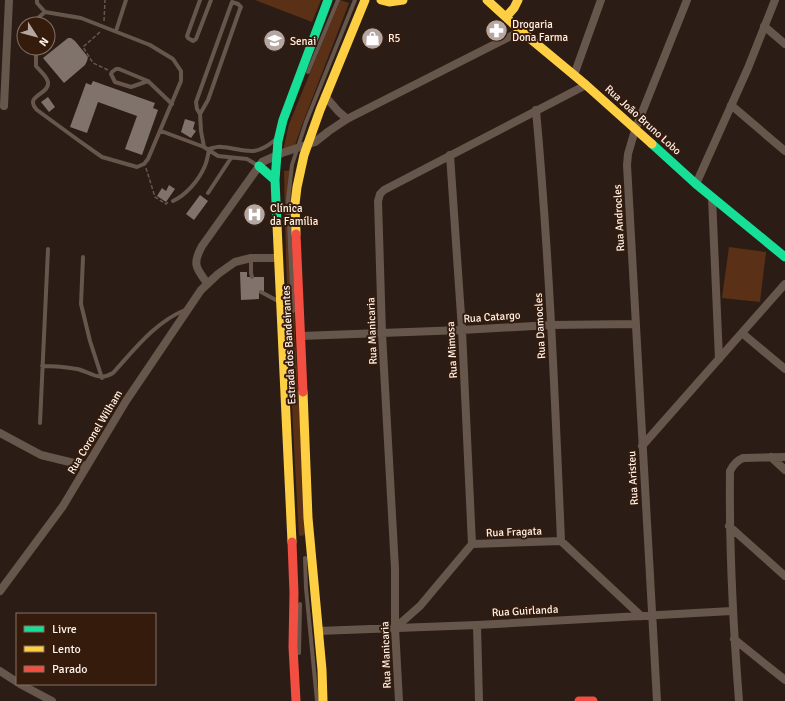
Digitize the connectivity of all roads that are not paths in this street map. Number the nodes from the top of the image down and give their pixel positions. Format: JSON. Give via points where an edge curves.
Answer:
{"nodes":[{"id":1,"x":8,"y":0,"type":"edge"},
{"id":2,"x":37,"y":0,"type":"edge"},
{"id":3,"x":126,"y":0,"type":"edge"},
{"id":4,"x":200,"y":0,"type":"edge"},
{"id":5,"x":211,"y":0,"type":"edge"},
{"id":6,"x":328,"y":0,"type":"edge"},
{"id":7,"x":338,"y":0,"type":"edge"},
{"id":8,"x":355,"y":0,"type":"edge"},
{"id":9,"x":364,"y":0,"type":"edge"},
{"id":10,"x":381,"y":0,"type":"edge"},
{"id":11,"x":403,"y":0,"type":"edge"},
{"id":12,"x":487,"y":0,"type":"edge"},
{"id":13,"x":518,"y":0,"type":"edge"},
{"id":14,"x":601,"y":0,"type":"edge"},
{"id":15,"x":687,"y":0,"type":"edge"},
{"id":16,"x":775,"y":0,"type":"edge"},
{"id":17,"x":230,"y":1,"type":"edge"},
{"id":18,"x":45,"y":12,"type":"junction"},
{"id":19,"x":40,"y":16,"type":"edge"},
{"id":20,"x":506,"y":17,"type":"junction"},
{"id":21,"x":764,"y":26,"type":"junction"},
{"id":22,"x":116,"y":31,"type":"junction"},
{"id":23,"x":521,"y":31,"type":"junction"},
{"id":24,"x":785,"y":44,"type":"edge"},
{"id":25,"x":36,"y":56,"type":"edge"},
{"id":26,"x":306,"y":75,"type":"dead end"},
{"id":27,"x":574,"y":75,"type":"junction"},
{"id":28,"x":148,"y":81,"type":"junction"},
{"id":29,"x":586,"y":85,"type":"junction"},
{"id":30,"x":325,"y":96,"type":"junction"},
{"id":31,"x":172,"y":104,"type":"junction"},
{"id":32,"x":732,"y":104,"type":"junction"},
{"id":33,"x":4,"y":106,"type":"dead end"},
{"id":34,"x":536,"y":110,"type":"junction"},
{"id":35,"x":200,"y":114,"type":"junction"},
{"id":36,"x":347,"y":118,"type":"junction"},
{"id":37,"x":635,"y":130,"type":"junction"},
{"id":38,"x":161,"y":131,"type":"junction"},
{"id":39,"x":279,"y":137,"type":"junction"},
{"id":40,"x":204,"y":147,"type":"junction"},
{"id":41,"x":302,"y":147,"type":"junction"},
{"id":42,"x":209,"y":149,"type":"junction"},
{"id":43,"x":785,"y":151,"type":"edge"},
{"id":44,"x":280,"y":152,"type":"junction"},
{"id":45,"x":450,"y":155,"type":"junction"},
{"id":46,"x":231,"y":158,"type":"junction"},
{"id":47,"x":259,"y":166,"type":"junction"},
{"id":48,"x":275,"y":180,"type":"junction"},
{"id":49,"x":696,"y":184,"type":"junction"},
{"id":50,"x":208,"y":193,"type":"dead end"},
{"id":51,"x":712,"y":197,"type":"junction"},
{"id":52,"x":173,"y":201,"type":"road end"},
{"id":53,"x":282,"y":228,"type":"dead end"},
{"id":54,"x":48,"y":250,"type":"dead end"},
{"id":55,"x":83,"y":257,"type":"dead end"},
{"id":56,"x":281,"y":257,"type":"junction"},
{"id":57,"x":785,"y":257,"type":"edge"},
{"id":58,"x":251,"y":258,"type":"junction"},
{"id":59,"x":252,"y":277,"type":"dead end"},
{"id":60,"x":207,"y":283,"type":"junction"},
{"id":61,"x":285,"y":284,"type":"dead end"},
{"id":62,"x":785,"y":284,"type":"edge"},
{"id":63,"x":261,"y":292,"type":"dead end"},
{"id":64,"x":280,"y":302,"type":"junction"},
{"id":65,"x":187,"y":309,"type":"junction"},
{"id":66,"x":293,"y":316,"type":"dead end"},
{"id":67,"x":636,"y":324,"type":"junction"},
{"id":68,"x":551,"y":325,"type":"junction"},
{"id":69,"x":462,"y":330,"type":"junction"},
{"id":70,"x":382,"y":333,"type":"junction"},
{"id":71,"x":742,"y":333,"type":"junction"},
{"id":72,"x":301,"y":336,"type":"junction"},
{"id":73,"x":719,"y":358,"type":"junction"},
{"id":74,"x":42,"y":366,"type":"junction"},
{"id":75,"x":785,"y":369,"type":"edge"},
{"id":76,"x":102,"y":378,"type":"junction"},
{"id":77,"x":291,"y":419,"type":"dead end"},
{"id":78,"x":40,"y":423,"type":"dead end"},
{"id":79,"x":0,"y":433,"type":"edge"},
{"id":80,"x":642,"y":446,"type":"junction"},
{"id":81,"x":771,"y":457,"type":"junction"},
{"id":82,"x":785,"y":457,"type":"edge"},
{"id":83,"x":86,"y":466,"type":"junction"},
{"id":84,"x":785,"y":470,"type":"edge"},
{"id":85,"x":302,"y":508,"type":"dead end"},
{"id":86,"x":303,"y":523,"type":"dead end"},
{"id":87,"x":296,"y":526,"type":"dead end"},
{"id":88,"x":730,"y":526,"type":"junction"},
{"id":89,"x":561,"y":541,"type":"junction"},
{"id":90,"x":472,"y":544,"type":"junction"},
{"id":91,"x":305,"y":552,"type":"dead end"},
{"id":92,"x":785,"y":576,"type":"edge"},
{"id":93,"x":0,"y":591,"type":"edge"},
{"id":94,"x":300,"y":602,"type":"dead end"},
{"id":95,"x":732,"y":611,"type":"junction"},
{"id":96,"x":641,"y":616,"type":"junction"},
{"id":97,"x":652,"y":616,"type":"junction"},
{"id":98,"x":477,"y":625,"type":"junction"},
{"id":99,"x":395,"y":628,"type":"junction"},
{"id":100,"x":318,"y":631,"type":"junction"},
{"id":101,"x":734,"y":639,"type":"junction"},
{"id":102,"x":300,"y":661,"type":"dead end"},
{"id":103,"x":0,"y":671,"type":"edge"},
{"id":104,"x":785,"y":680,"type":"edge"},
{"id":105,"x":16,"y":681,"type":"edge"},
{"id":106,"x":22,"y":685,"type":"edge"},
{"id":107,"x":52,"y":701,"type":"edge"},
{"id":108,"x":296,"y":701,"type":"edge"},
{"id":109,"x":317,"y":701,"type":"edge"},
{"id":110,"x":323,"y":701,"type":"edge"},
{"id":111,"x":399,"y":701,"type":"edge"},
{"id":112,"x":479,"y":701,"type":"edge"},
{"id":113,"x":579,"y":701,"type":"edge"},
{"id":114,"x":593,"y":701,"type":"edge"},
{"id":115,"x":657,"y":701,"type":"edge"},
{"id":116,"x":739,"y":701,"type":"edge"}],
"edges":[{"from":1,"to":33,"type":"street"},
{"from":2,"to":18,"type":"lane"},
{"from":3,"to":22,"type":"lane"},
{"from":4,"to":5,"type":"lane","via":[[187,36],[193,41]]},
{"from":6,"to":39,"type":"main road","name":"Estrada dos Bandeirantes"},
{"from":7,"to":26,"type":"lane"},
{"from":8,"to":41,"type":"lane"},
{"from":9,"to":30,"type":"main road","name":"Estrada dos Bandeirantes"},
{"from":10,"to":11,"type":"main road"},
{"from":12,"to":20,"type":"main road","name":"Rua João Bruno Lobo"},
{"from":13,"to":20,"type":"main road"},
{"from":14,"to":27,"type":"street"},
{"from":15,"to":37,"type":"street","name":"Rua Androcles"},
{"from":16,"to":21,"type":"street"},
{"from":17,"to":35,"type":"lane","via":[[196,102]]},
{"from":17,"to":35,"type":"lane","via":[[240,6],[240,9],[208,100]]},
{"from":18,"to":19,"type":"lane"},
{"from":18,"to":22,"type":"lane","via":[[75,16]]},
{"from":20,"to":23,"type":"main road","name":"Rua João Bruno Lobo"},
{"from":21,"to":24,"type":"street"},
{"from":21,"to":32,"type":"street"},
{"from":22,"to":31,"type":"lane","via":[[150,45],[178,65],[181,80]]},
{"from":23,"to":27,"type":"main road","name":"Rua João Bruno Lobo"},
{"from":23,"to":36,"type":"street"},
{"from":25,"to":38,"type":"lane","via":[[36,66],[47,78],[48,86],[34,98],[34,107],[102,157],[137,167],[144,164]]},
{"from":27,"to":29,"type":"main road","name":"Rua João Bruno Lobo"},
{"from":28,"to":28,"type":"lane","via":[[131,87],[115,82],[111,74],[119,69]]},
{"from":28,"to":31,"type":"lane"},
{"from":29,"to":34,"type":"street","name":"Rua Manicaria"},
{"from":29,"to":37,"type":"main road","name":"Rua João Bruno Lobo"},
{"from":30,"to":36,"type":"street"},
{"from":30,"to":41,"type":"main road","name":"Estrada dos Bandeirantes"},
{"from":31,"to":38,"type":"lane"},
{"from":32,"to":43,"type":"street"},
{"from":32,"to":49,"type":"street"},
{"from":34,"to":45,"type":"street","name":"Rua Manicaria"},
{"from":34,"to":68,"type":"street","name":"Rua Damocles"},
{"from":35,"to":40,"type":"lane","via":[[200,131]]},
{"from":36,"to":41,"type":"street","via":[[315,142]]},
{"from":37,"to":49,"type":"main road","name":"Rua João Bruno Lobo"},
{"from":37,"to":67,"type":"street","name":"Rua Androcles","via":[[627,165]]},
{"from":38,"to":40,"type":"lane"},
{"from":39,"to":42,"type":"lane","via":[[252,152],[220,146]]},
{"from":39,"to":44,"type":"main road","name":"Estrada dos Bandeirantes"},
{"from":40,"to":42,"type":"lane"},
{"from":41,"to":44,"type":"street"},
{"from":41,"to":66,"type":"lane","via":[[292,165],[288,200]]},
{"from":41,"to":72,"type":"main road","name":"Estrada dos Bandeirantes","via":[[295,204]]},
{"from":42,"to":46,"type":"lane","via":[[218,156]]},
{"from":42,"to":52,"type":"lane","via":[[207,162],[200,175],[186,193]]},
{"from":44,"to":47,"type":"street"},
{"from":44,"to":48,"type":"main road","name":"Estrada dos Bandeirantes"},
{"from":44,"to":53,"type":"lane"},
{"from":45,"to":69,"type":"street","name":"Rua Mimosa"},
{"from":45,"to":70,"type":"street","name":"Rua Manicaria","via":[[380,194],[378,201]]},
{"from":46,"to":47,"type":"lane","via":[[247,159]]},
{"from":46,"to":50,"type":"lane"},
{"from":47,"to":48,"type":"main road"},
{"from":47,"to":60,"type":"street","via":[[197,256],[196,266]]},
{"from":48,"to":56,"type":"main road","name":"Estrada dos Bandeirantes"},
{"from":49,"to":51,"type":"main road","name":"Rua João Bruno Lobo"},
{"from":51,"to":57,"type":"main road","name":"Rua João Bruno Lobo"},
{"from":51,"to":73,"type":"street"},
{"from":54,"to":74,"type":"lane"},
{"from":55,"to":76,"type":"lane","via":[[81,304]]},
{"from":56,"to":58,"type":"street","name":"Rua Coronel Wilham"},
{"from":56,"to":61,"type":"lane"},
{"from":56,"to":64,"type":"main road","name":"Estrada dos Bandeirantes"},
{"from":58,"to":59,"type":"lane"},
{"from":58,"to":60,"type":"street","name":"Rua Coronel Wilham","via":[[235,262]]},
{"from":60,"to":65,"type":"street","name":"Rua Coronel Wilham"},
{"from":62,"to":71,"type":"street","name":"Rua Aristeu"},
{"from":63,"to":64,"type":"lane"},
{"from":64,"to":108,"type":"main road","name":"Estrada dos Bandeirantes","via":[[294,593]]},
{"from":65,"to":76,"type":"lane","via":[[163,322],[113,373]]},
{"from":65,"to":83,"type":"street","name":"Rua Coronel Wilham"},
{"from":67,"to":68,"type":"street","name":"Rua Catargo"},
{"from":67,"to":80,"type":"street","name":"Rua Androcles"},
{"from":68,"to":69,"type":"street","name":"Rua Catargo"},
{"from":68,"to":89,"type":"street","name":"Rua Damocles"},
{"from":69,"to":70,"type":"street","name":"Rua Catargo"},
{"from":69,"to":90,"type":"street","name":"Rua Mimosa"},
{"from":70,"to":72,"type":"street","name":"Rua Catargo"},
{"from":70,"to":99,"type":"street","name":"Rua Manicaria","via":[[395,569]]},
{"from":71,"to":73,"type":"street","name":"Rua Aristeu"},
{"from":71,"to":75,"type":"street"},
{"from":72,"to":100,"type":"main road","name":"Estrada dos Bandeirantes","via":[[308,518]]},
{"from":73,"to":80,"type":"street","name":"Rua Aristeu"},
{"from":74,"to":76,"type":"lane","via":[[78,370]]},
{"from":74,"to":78,"type":"lane"},
{"from":77,"to":87,"type":"lane"},
{"from":79,"to":83,"type":"street","via":[[41,455]]},
{"from":80,"to":97,"type":"street","name":"Rua Aristeu"},
{"from":81,"to":82,"type":"street"},
{"from":81,"to":84,"type":"street"},
{"from":81,"to":88,"type":"street","via":[[743,458],[738,460],[730,471]]},
{"from":83,"to":93,"type":"street","name":"Rua Coronel Wilham","via":[[63,506]]},
{"from":85,"to":86,"type":"lane"},
{"from":88,"to":92,"type":"street"},
{"from":88,"to":95,"type":"street"},
{"from":89,"to":90,"type":"street","name":"Rua Fragata"},
{"from":89,"to":96,"type":"street"},
{"from":90,"to":99,"type":"street","name":"Rua Fragata","via":[[420,606]]},
{"from":91,"to":109,"type":"lane"},
{"from":94,"to":102,"type":"lane"},
{"from":95,"to":97,"type":"street","name":"Rua Guirlanda"},
{"from":95,"to":101,"type":"street"},
{"from":96,"to":97,"type":"street","name":"Rua Guirlanda"},
{"from":96,"to":98,"type":"street","name":"Rua Guirlanda"},
{"from":97,"to":115,"type":"street","name":"Rua Aristeu"},
{"from":98,"to":99,"type":"street","name":"Rua Guirlanda"},
{"from":98,"to":112,"type":"street"},
{"from":99,"to":100,"type":"street","name":"Rua Guirlanda"},
{"from":99,"to":111,"type":"street","name":"Rua Manicaria"},
{"from":100,"to":110,"type":"main road","name":"Estrada dos Bandeirantes"},
{"from":101,"to":104,"type":"street"},
{"from":101,"to":116,"type":"street"},
{"from":103,"to":105,"type":"street"},
{"from":106,"to":107,"type":"street"},
{"from":113,"to":114,"type":"main road"}]}
